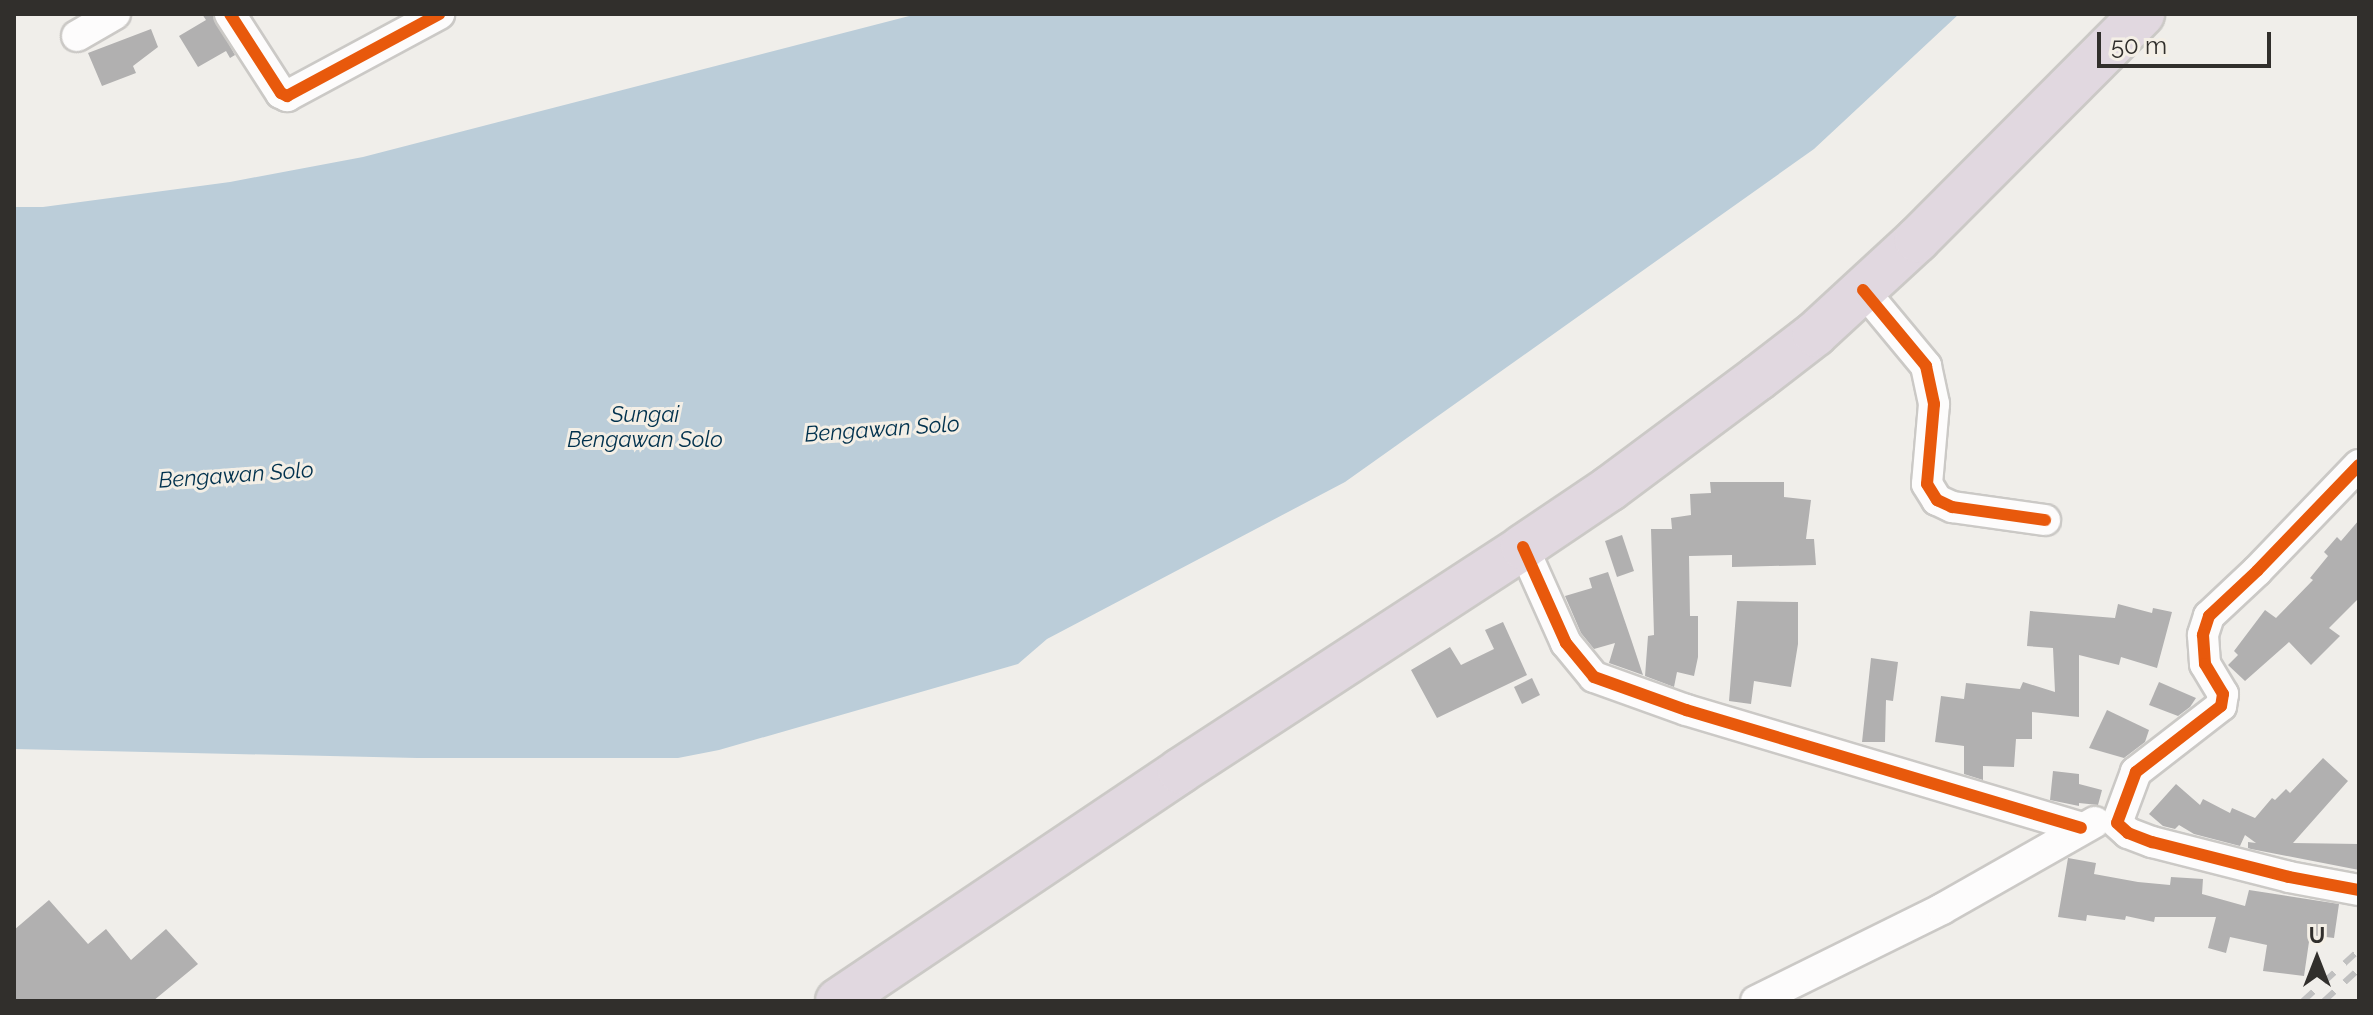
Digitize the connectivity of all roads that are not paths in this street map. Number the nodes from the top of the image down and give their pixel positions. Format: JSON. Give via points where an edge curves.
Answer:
{"nodes":[{"id":1,"x":115,"y":14,"type":"edge"},
{"id":2,"x":230,"y":14,"type":"edge"},
{"id":3,"x":439,"y":14,"type":"edge"},
{"id":4,"x":2142,"y":14,"type":"edge"},
{"id":5,"x":77,"y":36,"type":"dead end"},
{"id":6,"x":1863,"y":290,"type":"junction"},
{"id":7,"x":2359,"y":465,"type":"edge"},
{"id":8,"x":2045,"y":520,"type":"dead end"},
{"id":9,"x":1523,"y":547,"type":"junction"},
{"id":10,"x":2117,"y":823,"type":"junction"},
{"id":11,"x":2081,"y":828,"type":"junction"},
{"id":12,"x":2359,"y":890,"type":"edge"},
{"id":13,"x":838,"y":1001,"type":"edge"},
{"id":14,"x":1756,"y":1001,"type":"edge"}],
"edges":[{"from":1,"to":5,"type":"street"},
{"from":2,"to":3,"type":"street","via":[[287,96]]},
{"from":4,"to":6,"type":"highway"},
{"from":6,"to":8,"type":"street","via":[[1926,366],[1934,404],[1927,484],[1937,500],[1952,507]]},
{"from":6,"to":9,"type":"highway","via":[[1758,378]]},
{"from":7,"to":10,"type":"street","via":[[2209,616],[2203,635],[2205,664],[2223,694],[2221,706],[2136,772]]},
{"from":9,"to":11,"type":"street","via":[[1566,643],[1594,677],[1686,710]]},
{"from":9,"to":13,"type":"highway"},
{"from":10,"to":11,"type":"street","via":[[2095,822]]},
{"from":10,"to":12,"type":"street","via":[[2152,842]]},
{"from":11,"to":14,"type":"street","via":[[1942,909]]}]}
